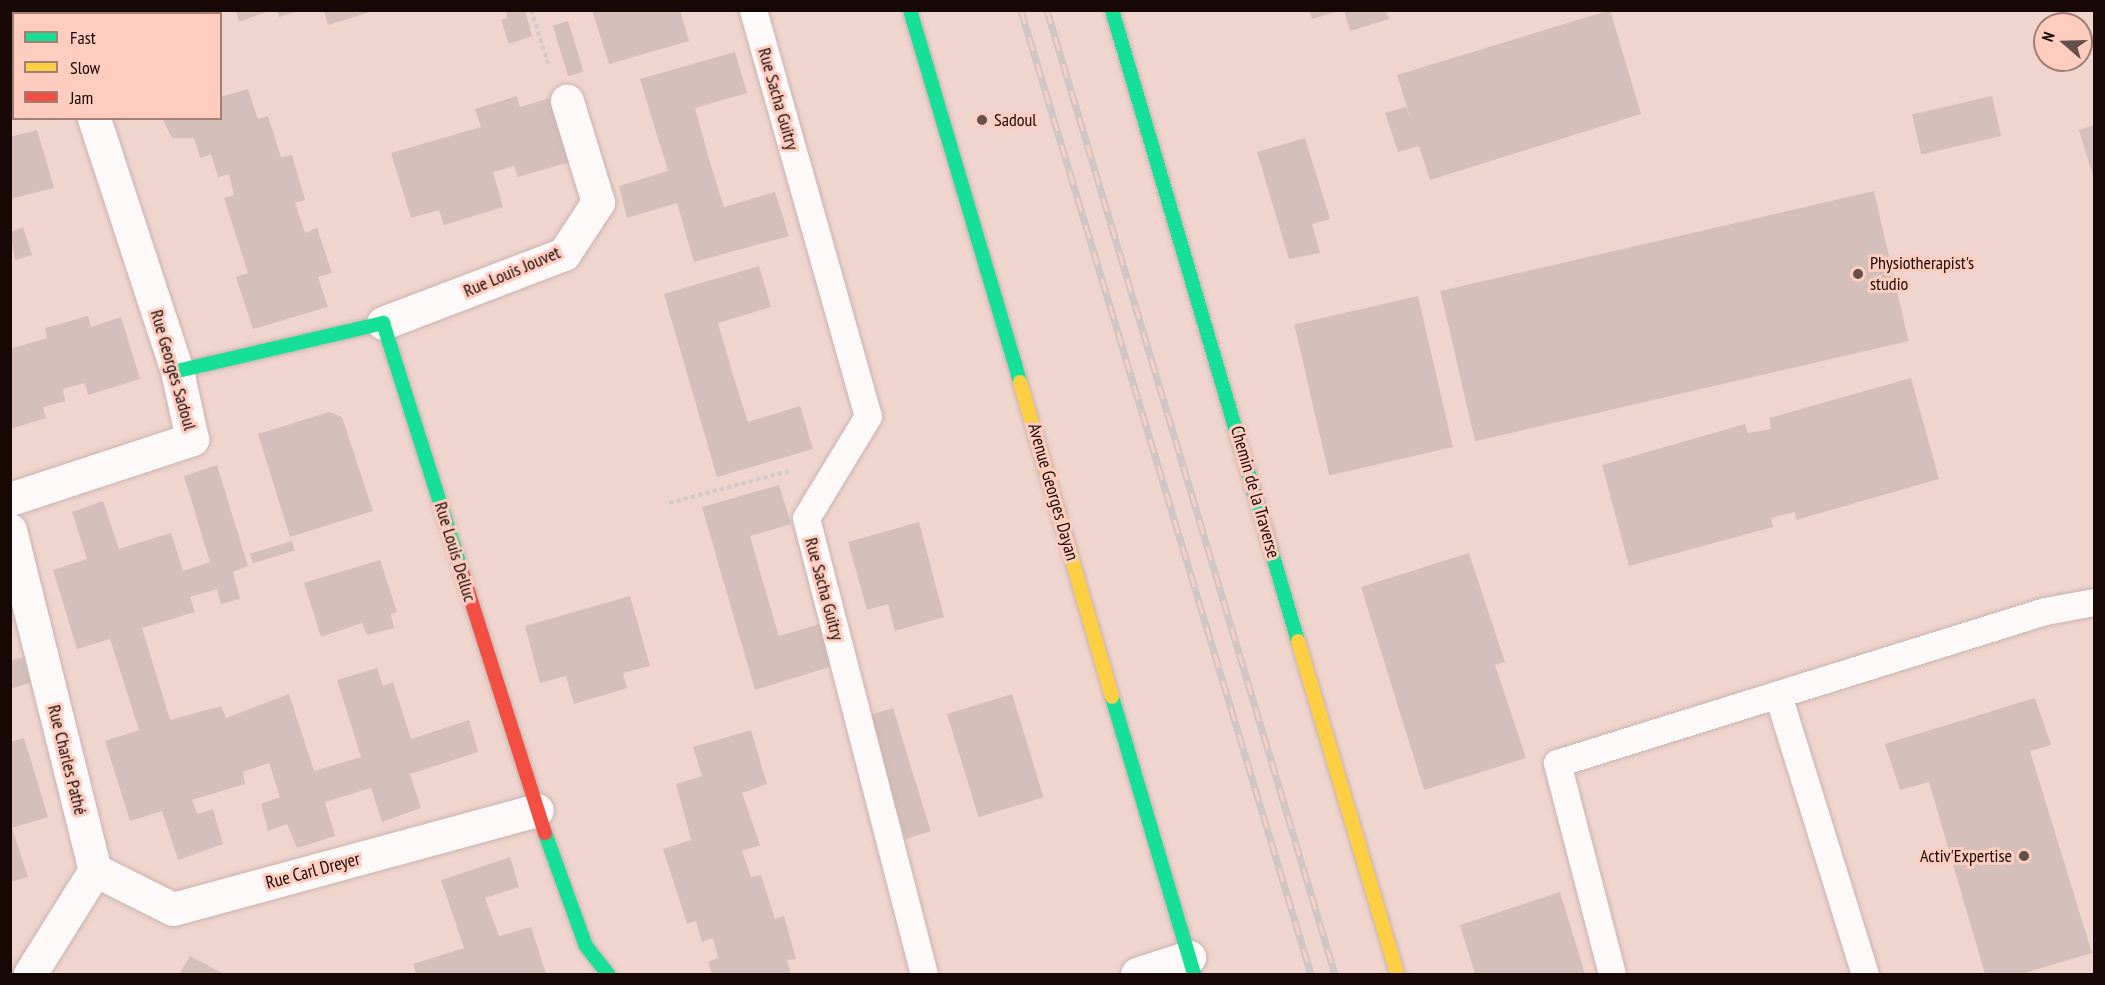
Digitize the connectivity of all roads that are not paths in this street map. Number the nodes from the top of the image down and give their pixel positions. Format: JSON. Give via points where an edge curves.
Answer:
{"nodes":[{"id":1,"x":753,"y":10,"type":"edge"},
{"id":2,"x":910,"y":10,"type":"edge"},
{"id":3,"x":1112,"y":10,"type":"edge"},
{"id":4,"x":567,"y":101,"type":"road end"},
{"id":5,"x":95,"y":120,"type":"edge"},
{"id":6,"x":383,"y":323,"type":"junction"},
{"id":7,"x":177,"y":371,"type":"junction"},
{"id":8,"x":10,"y":499,"type":"edge"},
{"id":9,"x":10,"y":530,"type":"edge"},
{"id":10,"x":2094,"y":602,"type":"edge"},
{"id":11,"x":1778,"y":694,"type":"junction"},
{"id":12,"x":537,"y":810,"type":"junction"},
{"id":13,"x":95,"y":870,"type":"junction"},
{"id":14,"x":1191,"y":966,"type":"edge"},
{"id":15,"x":30,"y":975,"type":"edge"},
{"id":16,"x":608,"y":975,"type":"edge"},
{"id":17,"x":924,"y":975,"type":"edge"},
{"id":18,"x":1137,"y":975,"type":"edge"},
{"id":19,"x":1397,"y":975,"type":"edge"},
{"id":20,"x":1612,"y":975,"type":"edge"},
{"id":21,"x":1865,"y":975,"type":"edge"}],
"edges":[{"from":1,"to":17,"type":"lane","name":"Rue Sacha Guitry","via":[[868,416],[806,518]]},
{"from":2,"to":14,"type":"street","name":"Avenue Georges Dayan"},
{"from":3,"to":19,"type":"street","name":"Chemin de la Traverse"},
{"from":4,"to":6,"type":"street","name":"Rue Louis Jouvet","via":[[598,202],[564,254]]},
{"from":5,"to":7,"type":"street","name":"Rue Georges Sadoul"},
{"from":6,"to":7,"type":"street"},
{"from":6,"to":12,"type":"street","name":"Rue Louis Delluc"},
{"from":7,"to":8,"type":"street","name":"Rue Georges Sadoul","via":[[192,439]]},
{"from":9,"to":13,"type":"street","name":"Rue Charles Pathé"},
{"from":10,"to":11,"type":"lane","via":[[2044,611]]},
{"from":11,"to":20,"type":"lane","via":[[1557,764]]},
{"from":11,"to":21,"type":"lane"},
{"from":12,"to":13,"type":"street","name":"Rue Carl Dreyer","via":[[173,909]]},
{"from":12,"to":16,"type":"street","name":"Rue Louis Delluc","via":[[586,946]]},
{"from":13,"to":15,"type":"street"},
{"from":14,"to":18,"type":"street"}]}
